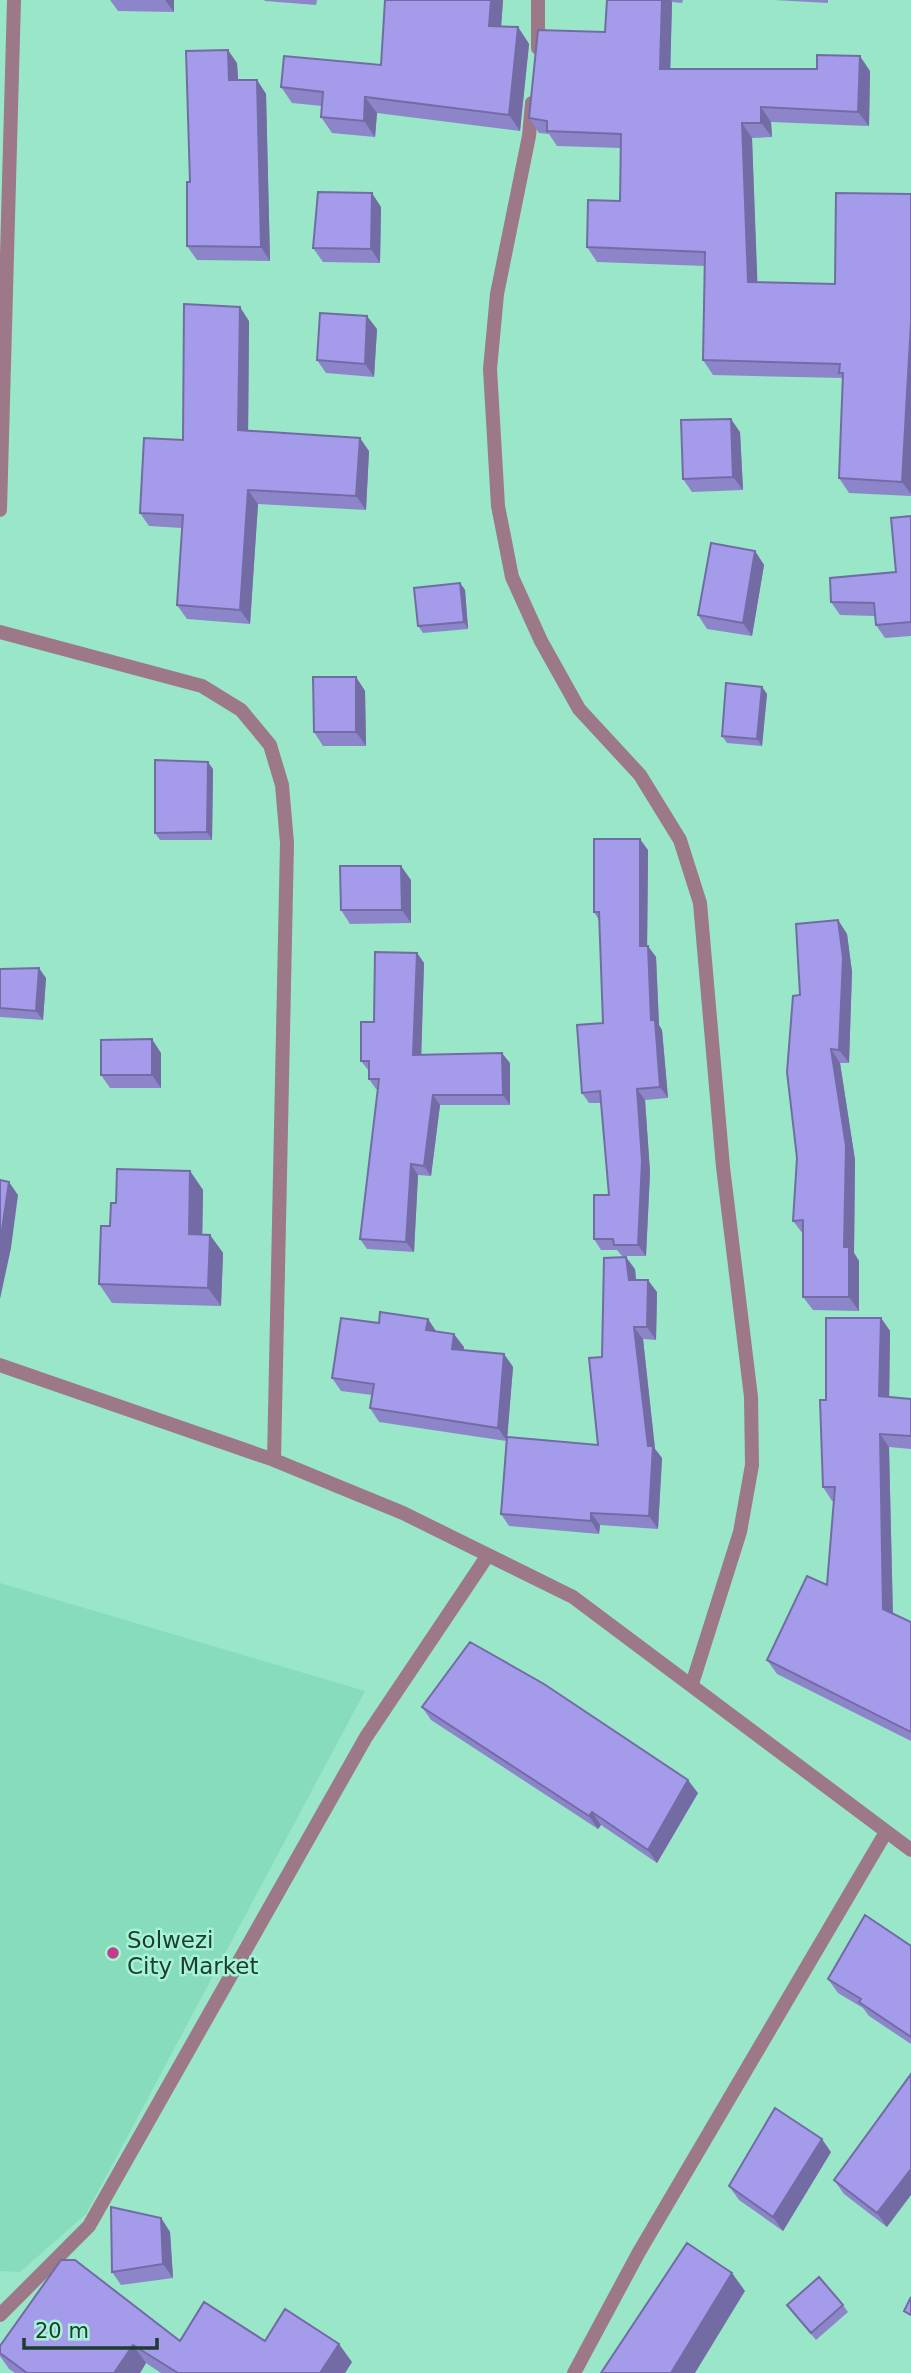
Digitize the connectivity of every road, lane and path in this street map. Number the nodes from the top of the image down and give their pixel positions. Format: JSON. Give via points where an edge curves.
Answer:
{"nodes":[{"id":1,"x":13,"y":0,"type":"edge"},
{"id":2,"x":538,"y":0,"type":"edge"},
{"id":3,"x":0,"y":510,"type":"edge"},
{"id":4,"x":0,"y":632,"type":"edge"},
{"id":5,"x":0,"y":1365,"type":"edge"},
{"id":6,"x":274,"y":1460,"type":"junction"},
{"id":7,"x":488,"y":1555,"type":"junction"},
{"id":8,"x":692,"y":1684,"type":"junction"},
{"id":9,"x":886,"y":1832,"type":"junction"},
{"id":10,"x":911,"y":1850,"type":"edge"},
{"id":11,"x":0,"y":2315,"type":"edge"},
{"id":12,"x":574,"y":2373,"type":"edge"}],
"edges":[{"from":1,"to":3,"type":"street"},
{"from":2,"to":8,"type":"street","via":[[529,136],[497,294],[491,356],[498,506],[512,577],[541,641],[579,709],[640,775],[680,840],[701,903],[723,1167],[751,1397],[752,1465],[740,1532]]},
{"from":4,"to":6,"type":"street","via":[[202,686],[241,710],[270,745],[282,785],[287,844]]},
{"from":5,"to":6,"type":"street"},
{"from":6,"to":7,"type":"street","via":[[403,1513]]},
{"from":7,"to":8,"type":"street","via":[[573,1597]]},
{"from":7,"to":11,"type":"street","via":[[366,1737],[89,2226]]},
{"from":8,"to":9,"type":"street"},
{"from":9,"to":10,"type":"street"},
{"from":9,"to":12,"type":"street","via":[[639,2252]]}]}
